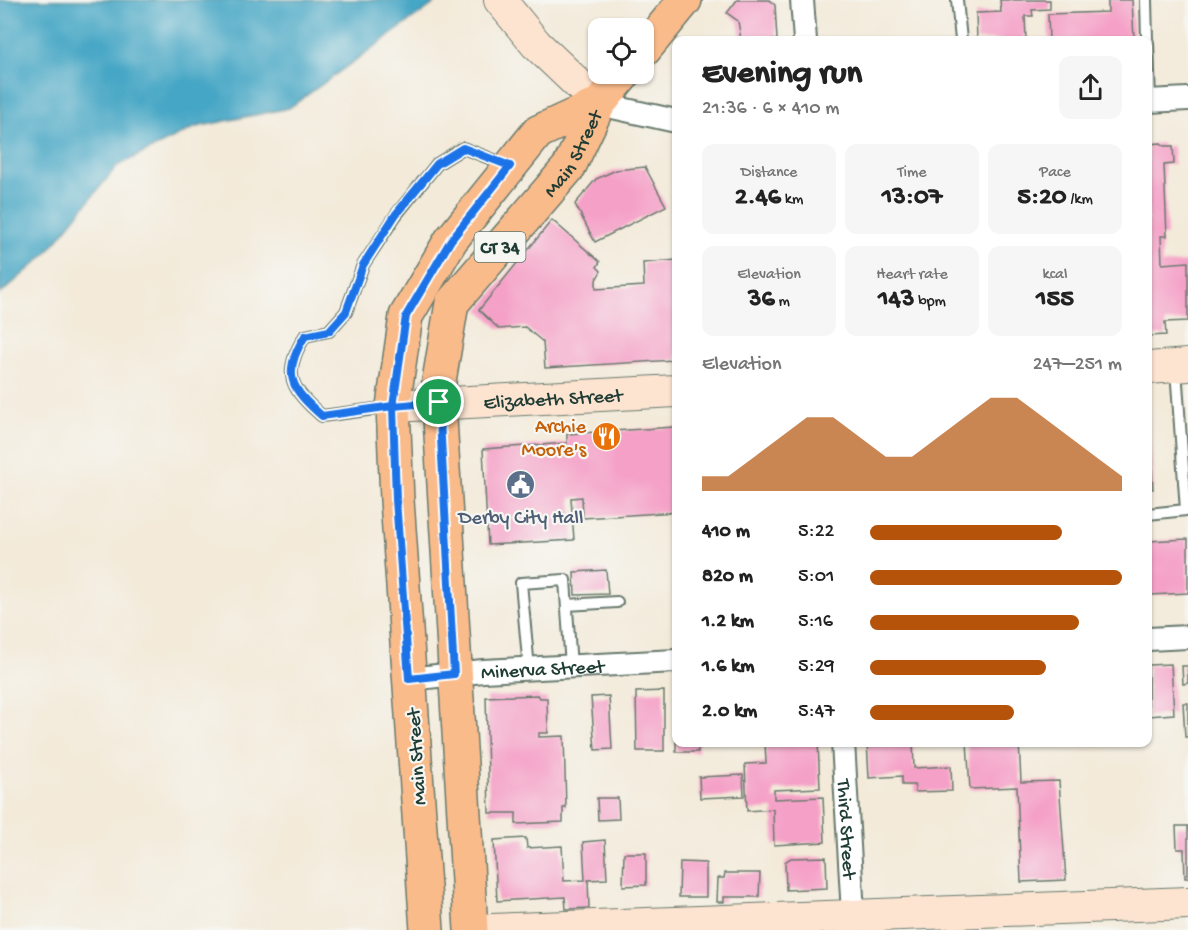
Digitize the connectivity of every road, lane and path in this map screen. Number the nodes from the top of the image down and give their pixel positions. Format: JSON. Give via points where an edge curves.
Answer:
{"nodes":[{"id":1,"x":500,"y":0,"type":"edge"},
{"id":2,"x":685,"y":0,"type":"edge"},
{"id":3,"x":802,"y":0,"type":"edge"},
{"id":4,"x":957,"y":0,"type":"edge"},
{"id":5,"x":1146,"y":0,"type":"edge"},
{"id":6,"x":805,"y":36,"type":"edge"},
{"id":7,"x":961,"y":36,"type":"edge"},
{"id":8,"x":1148,"y":36,"type":"edge"},
{"id":9,"x":654,"y":38,"type":"edge"},
{"id":10,"x":616,"y":84,"type":"edge"},
{"id":11,"x":1188,"y":99,"type":"edge"},
{"id":12,"x":1152,"y":101,"type":"edge"},
{"id":13,"x":599,"y":104,"type":"junction"},
{"id":14,"x":672,"y":120,"type":"edge"},
{"id":15,"x":510,"y":166,"type":"junction"},
{"id":16,"x":1170,"y":366,"type":"edge"},
{"id":17,"x":672,"y":391,"type":"edge"},
{"id":18,"x":439,"y":402,"type":"junction"},
{"id":19,"x":393,"y":406,"type":"junction"},
{"id":20,"x":1152,"y":514,"type":"edge"},
{"id":21,"x":617,"y":602,"type":"dead end"},
{"id":22,"x":567,"y":605,"type":"junction"},
{"id":23,"x":1188,"y":637,"type":"edge"},
{"id":24,"x":1152,"y":639,"type":"edge"},
{"id":25,"x":672,"y":661,"type":"edge"},
{"id":26,"x":571,"y":667,"type":"junction"},
{"id":27,"x":529,"y":669,"type":"junction"},
{"id":28,"x":454,"y":674,"type":"junction"},
{"id":29,"x":409,"y":679,"type":"junction"},
{"id":30,"x":843,"y":747,"type":"edge"},
{"id":31,"x":1188,"y":903,"type":"edge"},
{"id":32,"x":853,"y":914,"type":"junction"},
{"id":33,"x":427,"y":930,"type":"edge"},
{"id":34,"x":471,"y":930,"type":"edge"},
{"id":35,"x":491,"y":930,"type":"edge"}],
"edges":[{"from":1,"to":13,"type":"main road"},
{"from":2,"to":9,"type":"main road"},
{"from":3,"to":6,"type":"street"},
{"from":4,"to":7,"type":"lane"},
{"from":5,"to":8,"type":"lane"},
{"from":10,"to":13,"type":"main road","number":"CT 34"},
{"from":11,"to":12,"type":"street"},
{"from":13,"to":14,"type":"street"},
{"from":13,"to":15,"type":"main road","name":"Main Street","number":"CT 34","via":[[538,132]]},
{"from":13,"to":18,"type":"main road","name":"Main Street","number":"CT 34","via":[[569,167],[452,303]]},
{"from":15,"to":19,"type":"main road","name":"Main Street","number":"CT 34","via":[[451,240],[406,316]]},
{"from":15,"to":19,"type":"lane","via":[[463,148],[437,164],[396,214],[363,265],[346,312],[329,331],[305,336],[295,352],[292,376],[298,395],[322,416]]},
{"from":16,"to":20,"type":"lane","via":[[1186,510]]},
{"from":17,"to":18,"type":"main road","name":"Elizabeth Street"},
{"from":18,"to":19,"type":"main road","name":"Elizabeth Street"},
{"from":18,"to":28,"type":"main road","name":"Main Street","number":"CT 34"},
{"from":19,"to":29,"type":"main road","name":"Main Street","number":"CT 34"},
{"from":21,"to":22,"type":"lane"},
{"from":22,"to":26,"type":"lane"},
{"from":22,"to":27,"type":"lane","via":[[565,580],[521,583]]},
{"from":23,"to":24,"type":"street"},
{"from":25,"to":26,"type":"street","name":"Minerva Street"},
{"from":26,"to":27,"type":"street","name":"Minerva Street"},
{"from":27,"to":28,"type":"street","name":"Minerva Street"},
{"from":28,"to":29,"type":"street","name":"Minerva Street"},
{"from":28,"to":34,"type":"main road","name":"Main Street","number":"CT 34"},
{"from":29,"to":33,"type":"main road","name":"Main Street","number":"CT 34"},
{"from":30,"to":32,"type":"street","name":"Third Street"},
{"from":31,"to":32,"type":"main road"},
{"from":32,"to":35,"type":"main road"}]}
